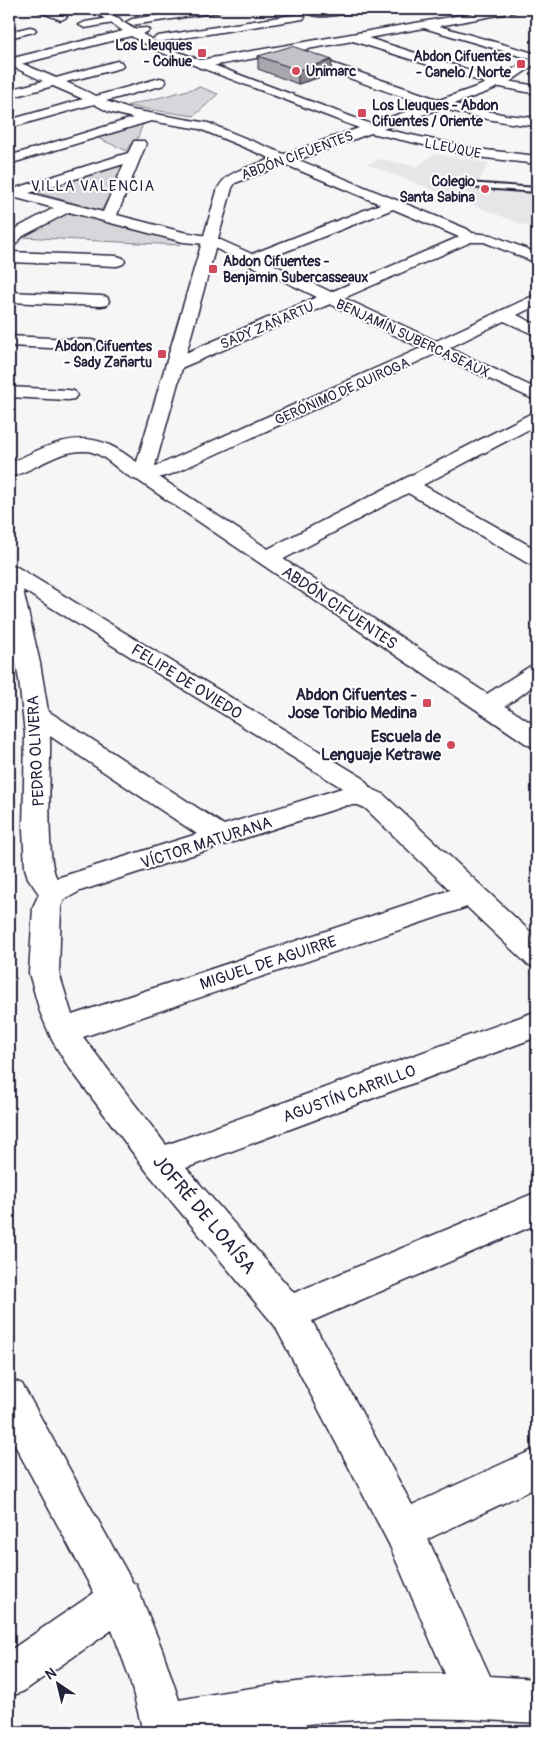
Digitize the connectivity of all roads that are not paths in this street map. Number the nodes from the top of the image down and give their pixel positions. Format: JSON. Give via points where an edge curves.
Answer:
{"nodes":[{"id":1,"x":95,"y":9,"type":"edge"},
{"id":2,"x":111,"y":9,"type":"edge"},
{"id":3,"x":218,"y":9,"type":"edge"},
{"id":4,"x":352,"y":9,"type":"edge"},
{"id":5,"x":514,"y":9,"type":"edge"},
{"id":6,"x":46,"y":10,"type":"edge"},
{"id":7,"x":63,"y":13,"type":"edge"},
{"id":8,"x":316,"y":14,"type":"dead end"},
{"id":9,"x":300,"y":17,"type":"dead end"},
{"id":10,"x":115,"y":20,"type":"junction"},
{"id":11,"x":86,"y":25,"type":"dead end"},
{"id":12,"x":422,"y":25,"type":"junction"},
{"id":13,"x":136,"y":28,"type":"junction"},
{"id":14,"x":30,"y":30,"type":"dead end"},
{"id":15,"x":336,"y":30,"type":"dead end"},
{"id":16,"x":9,"y":35,"type":"edge"},
{"id":17,"x":352,"y":37,"type":"junction"},
{"id":18,"x":158,"y":38,"type":"junction"},
{"id":19,"x":280,"y":49,"type":"junction"},
{"id":20,"x":537,"y":58,"type":"edge"},
{"id":21,"x":10,"y":62,"type":"edge"},
{"id":22,"x":206,"y":63,"type":"junction"},
{"id":23,"x":117,"y":65,"type":"dead end"},
{"id":24,"x":54,"y":82,"type":"junction"},
{"id":25,"x":160,"y":82,"type":"dead end"},
{"id":26,"x":499,"y":82,"type":"junction"},
{"id":27,"x":537,"y":90,"type":"edge"},
{"id":28,"x":9,"y":94,"type":"edge"},
{"id":29,"x":94,"y":100,"type":"junction"},
{"id":30,"x":440,"y":105,"type":"junction"},
{"id":31,"x":150,"y":117,"type":"junction"},
{"id":32,"x":537,"y":122,"type":"edge"},
{"id":33,"x":9,"y":124,"type":"edge"},
{"id":34,"x":376,"y":127,"type":"junction"},
{"id":35,"x":488,"y":151,"type":"junction"},
{"id":36,"x":537,"y":153,"type":"edge"},
{"id":37,"x":134,"y":156,"type":"junction"},
{"id":38,"x":284,"y":159,"type":"junction"},
{"id":39,"x":9,"y":160,"type":"edge"},
{"id":40,"x":537,"y":160,"type":"edge"},
{"id":41,"x":470,"y":185,"type":"dead end"},
{"id":42,"x":537,"y":190,"type":"edge"},
{"id":43,"x":11,"y":192,"type":"edge"},
{"id":44,"x":393,"y":204,"type":"junction"},
{"id":45,"x":68,"y":208,"type":"junction"},
{"id":46,"x":108,"y":218,"type":"junction"},
{"id":47,"x":468,"y":237,"type":"junction"},
{"id":48,"x":209,"y":240,"type":"junction"},
{"id":49,"x":9,"y":242,"type":"edge"},
{"id":50,"x":9,"y":257,"type":"edge"},
{"id":51,"x":537,"y":258,"type":"edge"},
{"id":52,"x":251,"y":260,"type":"junction"},
{"id":53,"x":117,"y":261,"type":"dead end"},
{"id":54,"x":9,"y":297,"type":"edge"},
{"id":55,"x":329,"y":299,"type":"junction"},
{"id":56,"x":537,"y":299,"type":"edge"},
{"id":57,"x":101,"y":301,"type":"dead end"},
{"id":58,"x":504,"y":315,"type":"junction"},
{"id":59,"x":537,"y":331,"type":"edge"},
{"id":60,"x":9,"y":342,"type":"edge"},
{"id":61,"x":91,"y":345,"type":"dead end"},
{"id":62,"x":435,"y":348,"type":"junction"},
{"id":63,"x":175,"y":364,"type":"junction"},
{"id":64,"x":9,"y":392,"type":"edge"},
{"id":65,"x":68,"y":394,"type":"dead end"},
{"id":66,"x":537,"y":396,"type":"edge"},
{"id":67,"x":537,"y":418,"type":"edge"},
{"id":68,"x":12,"y":466,"type":"edge"},
{"id":69,"x":143,"y":476,"type":"junction"},
{"id":70,"x":408,"y":485,"type":"junction"},
{"id":71,"x":536,"y":557,"type":"edge"},
{"id":72,"x":268,"y":558,"type":"junction"},
{"id":73,"x":9,"y":572,"type":"edge"},
{"id":74,"x":9,"y":577,"type":"edge"},
{"id":75,"x":537,"y":672,"type":"edge"},
{"id":76,"x":488,"y":705,"type":"junction"},
{"id":77,"x":36,"y":715,"type":"junction"},
{"id":78,"x":537,"y":739,"type":"edge"},
{"id":79,"x":361,"y":795,"type":"junction"},
{"id":80,"x":222,"y":837,"type":"junction"},
{"id":81,"x":53,"y":893,"type":"junction"},
{"id":82,"x":472,"y":894,"type":"junction"},
{"id":83,"x":537,"y":956,"type":"edge"},
{"id":84,"x":537,"y":1024,"type":"edge"},
{"id":85,"x":63,"y":1031,"type":"junction"},
{"id":86,"x":160,"y":1162,"type":"junction"},
{"id":87,"x":537,"y":1208,"type":"edge"},
{"id":88,"x":288,"y":1313,"type":"junction"},
{"id":89,"x":9,"y":1397,"type":"edge"},
{"id":90,"x":537,"y":1467,"type":"edge"},
{"id":91,"x":403,"y":1530,"type":"junction"},
{"id":92,"x":121,"y":1599,"type":"junction"},
{"id":93,"x":9,"y":1676,"type":"edge"},
{"id":94,"x":477,"y":1697,"type":"junction"},
{"id":95,"x":537,"y":1701,"type":"edge"},
{"id":96,"x":164,"y":1729,"type":"edge"}],
"edges":[{"from":1,"to":10,"type":"street"},
{"from":2,"to":13,"type":"street"},
{"from":3,"to":13,"type":"street"},
{"from":4,"to":8,"type":"street"},
{"from":5,"to":12,"type":"street"},
{"from":6,"to":7,"type":"street"},
{"from":9,"to":18,"type":"street"},
{"from":10,"to":11,"type":"street"},
{"from":10,"to":13,"type":"street"},
{"from":12,"to":17,"type":"street"},
{"from":12,"to":20,"type":"street"},
{"from":13,"to":18,"type":"street"},
{"from":13,"to":21,"type":"street"},
{"from":13,"to":22,"type":"street","via":[[154,46]]},
{"from":14,"to":16,"type":"street"},
{"from":15,"to":17,"type":"street"},
{"from":17,"to":19,"type":"street"},
{"from":17,"to":26,"type":"street"},
{"from":18,"to":22,"type":"street"},
{"from":19,"to":22,"type":"street"},
{"from":19,"to":30,"type":"street"},
{"from":20,"to":26,"type":"street","name":"ABDÓN CIFUENTES"},
{"from":21,"to":24,"type":"street"},
{"from":22,"to":34,"type":"street","name":"LLEUQUE"},
{"from":23,"to":24,"type":"street"},
{"from":24,"to":28,"type":"street"},
{"from":24,"to":29,"type":"street"},
{"from":25,"to":29,"type":"street"},
{"from":26,"to":27,"type":"street"},
{"from":26,"to":30,"type":"street","name":"ABDÓN CIFUENTES"},
{"from":29,"to":31,"type":"street","via":[[119,111]]},
{"from":29,"to":33,"type":"street"},
{"from":30,"to":32,"type":"street"},
{"from":30,"to":34,"type":"street","name":"ABDÓN CIFUENTES"},
{"from":31,"to":37,"type":"street"},
{"from":31,"to":38,"type":"street","via":[[203,126]]},
{"from":31,"to":39,"type":"street"},
{"from":34,"to":35,"type":"street","name":"LLEUQUE"},
{"from":34,"to":38,"type":"street","name":"ABDÓN CIFUENTES"},
{"from":35,"to":36,"type":"street","name":"LLEUQUE"},
{"from":35,"to":40,"type":"street","name":"LLEUQUE"},
{"from":37,"to":43,"type":"street"},
{"from":37,"to":46,"type":"street"},
{"from":38,"to":44,"type":"street"},
{"from":38,"to":48,"type":"street","name":"ABDÓN CIFUENTES","via":[[230,180]]},
{"from":41,"to":42,"type":"lane"},
{"from":43,"to":45,"type":"street"},
{"from":44,"to":47,"type":"street"},
{"from":44,"to":52,"type":"street"},
{"from":45,"to":46,"type":"street"},
{"from":45,"to":49,"type":"street","via":[[18,233]]},
{"from":46,"to":48,"type":"street","via":[[183,238]]},
{"from":47,"to":51,"type":"street","via":[[486,238]]},
{"from":47,"to":55,"type":"street","name":"SADY ZAÑARTU"},
{"from":48,"to":52,"type":"street","name":"BENJAMÍN SUBERCASEAUX"},
{"from":48,"to":63,"type":"street","name":"ABDÓN CIFUENTES"},
{"from":50,"to":53,"type":"street"},
{"from":52,"to":55,"type":"street","name":"BENJAMÍN SUBERCASEAUX"},
{"from":54,"to":57,"type":"street"},
{"from":55,"to":62,"type":"street","name":"BENJAMÍN SUBERCASEAUX"},
{"from":55,"to":63,"type":"street","name":"SADY ZAÑARTU"},
{"from":56,"to":58,"type":"street","name":"GERÓNIMO DE QUIROGA"},
{"from":58,"to":59,"type":"street"},
{"from":58,"to":62,"type":"street","name":"GERÓNIMO DE QUIROGA"},
{"from":60,"to":61,"type":"street"},
{"from":62,"to":66,"type":"street","name":"BENJAMÍN SUBERCASEAUX"},
{"from":62,"to":69,"type":"street","name":"GERÓNIMO DE QUIROGA","via":[[183,462]]},
{"from":63,"to":69,"type":"street","name":"ABDÓN CIFUENTES"},
{"from":64,"to":65,"type":"street"},
{"from":67,"to":70,"type":"street"},
{"from":68,"to":69,"type":"street","name":"ABDÓN CIFUENTES","via":[[63,447],[84,444],[97,447]]},
{"from":69,"to":72,"type":"street","name":"ABDÓN CIFUENTES"},
{"from":70,"to":71,"type":"street"},
{"from":70,"to":72,"type":"street"},
{"from":72,"to":76,"type":"street","name":"ABDÓN CIFUENTES"},
{"from":73,"to":79,"type":"street","name":"FELIPE DE OVIEDO","via":[[348,780]]},
{"from":74,"to":77,"type":"street","name":"PEDRO OLIVERA"},
{"from":75,"to":76,"type":"street"},
{"from":76,"to":78,"type":"street","name":"ABDÓN CIFUENTES"},
{"from":77,"to":80,"type":"street"},
{"from":77,"to":81,"type":"street","name":"PEDRO OLIVERA","via":[[38,857],[42,878]]},
{"from":79,"to":80,"type":"street","name":"VÍCTOR MATURANA","via":[[347,796]]},
{"from":79,"to":82,"type":"street","name":"FELIPE DE OVIEDO","via":[[374,802]]},
{"from":80,"to":81,"type":"street","name":"VÍCTOR MATURANA","via":[[70,884]]},
{"from":81,"to":85,"type":"street","name":"JOFRÉ DE LOAÍSA","via":[[47,906],[44,973]]},
{"from":82,"to":83,"type":"street","name":"FELIPE DE OVIEDO"},
{"from":82,"to":85,"type":"street","name":"MIGUEL DE AGUIRRE"},
{"from":84,"to":86,"type":"street","name":"AGUSTÍN CARRILLO"},
{"from":85,"to":86,"type":"street","name":"JOFRÉ DE LOAÍSA"},
{"from":86,"to":88,"type":"street","name":"JOFRÉ DE LOAÍSA"},
{"from":87,"to":88,"type":"street"},
{"from":88,"to":91,"type":"street","name":"JOFRÉ DE LOAÍSA"},
{"from":89,"to":92,"type":"street"},
{"from":90,"to":91,"type":"street"},
{"from":91,"to":94,"type":"street","name":"JOFRÉ DE LOAÍSA"},
{"from":92,"to":93,"type":"street"},
{"from":92,"to":96,"type":"street","via":[[152,1680]]},
{"from":94,"to":95,"type":"street"},
{"from":94,"to":96,"type":"street","via":[[347,1698],[265,1707]]}]}
